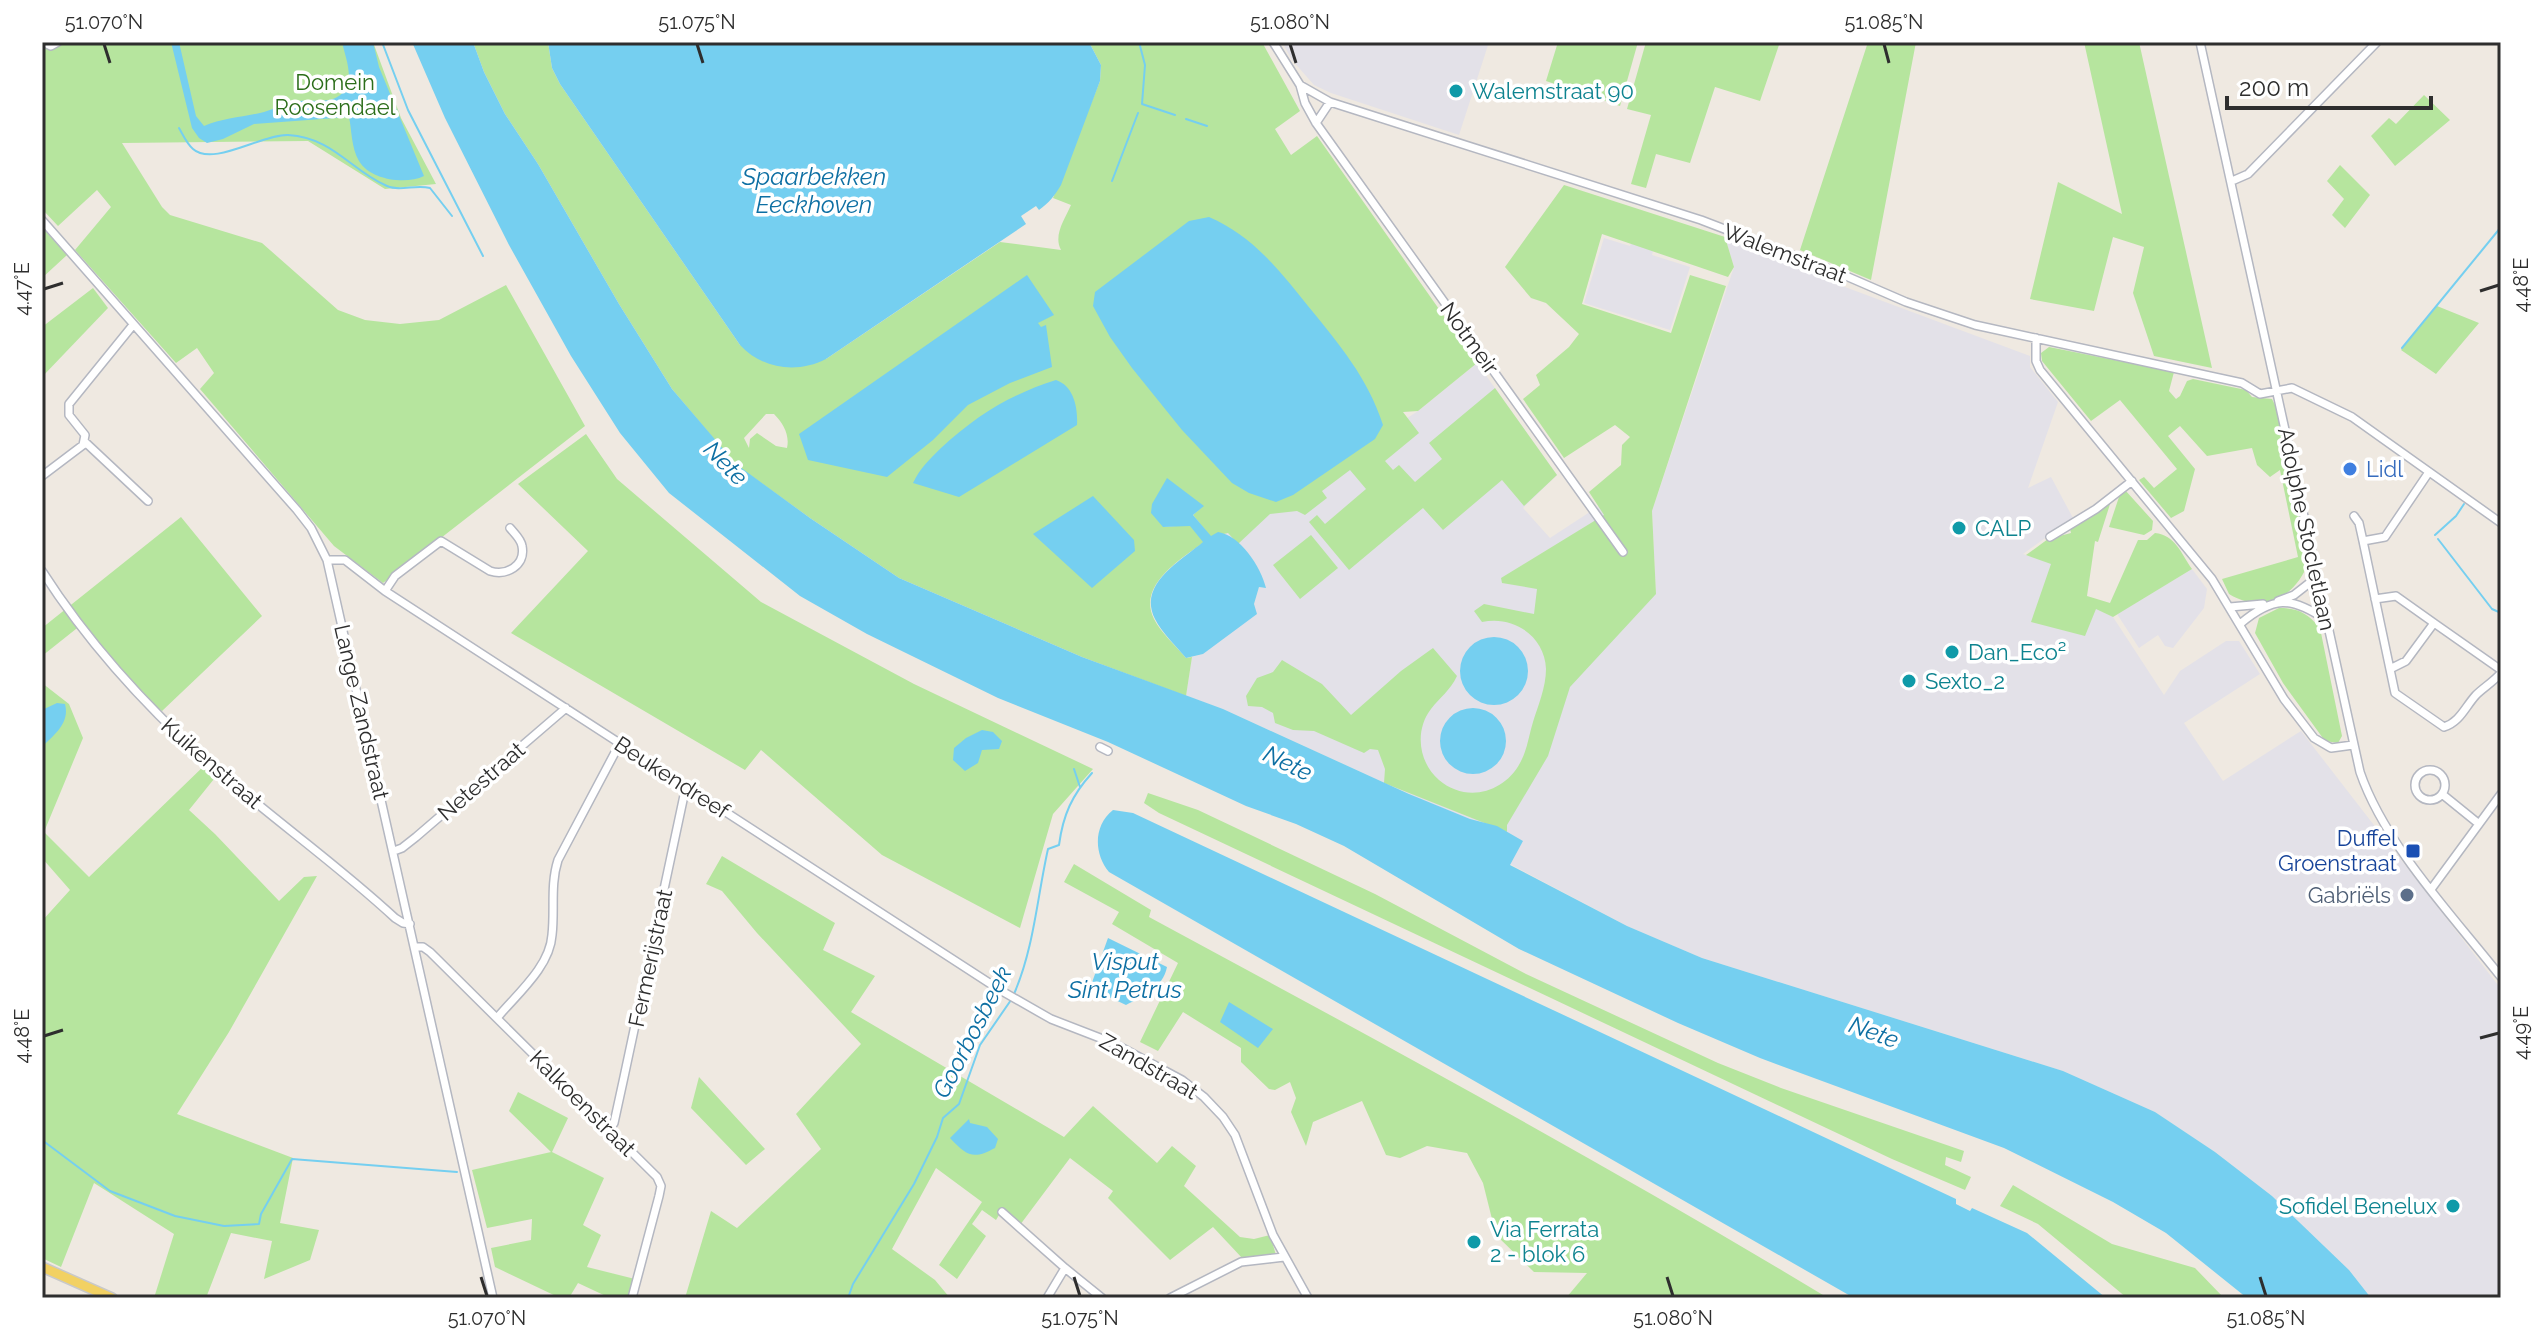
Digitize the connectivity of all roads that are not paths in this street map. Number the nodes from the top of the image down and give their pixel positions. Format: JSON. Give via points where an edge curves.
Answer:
{"nodes":[{"id":1,"x":43,"y":42,"type":"edge"},
{"id":2,"x":58,"y":42,"type":"edge"},
{"id":3,"x":1273,"y":42,"type":"edge"},
{"id":4,"x":2200,"y":42,"type":"edge"},
{"id":5,"x":2377,"y":42,"type":"edge"},
{"id":6,"x":1300,"y":85,"type":"junction"},
{"id":7,"x":1330,"y":102,"type":"junction"},
{"id":8,"x":1316,"y":123,"type":"junction"},
{"id":9,"x":2232,"y":181,"type":"junction"},
{"id":10,"x":42,"y":220,"type":"edge"},
{"id":11,"x":133,"y":325,"type":"junction"},
{"id":12,"x":2036,"y":338,"type":"junction"},
{"id":13,"x":2277,"y":389,"type":"junction"},
{"id":14,"x":84,"y":441,"type":"junction"},
{"id":15,"x":2429,"y":472,"type":"junction"},
{"id":16,"x":42,"y":476,"type":"edge"},
{"id":17,"x":2132,"y":481,"type":"junction"},
{"id":18,"x":148,"y":501,"type":"dead end"},
{"id":19,"x":2354,"y":516,"type":"dead end"},
{"id":20,"x":2501,"y":523,"type":"edge"},
{"id":21,"x":510,"y":528,"type":"dead end"},
{"id":22,"x":2050,"y":537,"type":"dead end"},
{"id":23,"x":2363,"y":541,"type":"junction"},
{"id":24,"x":1623,"y":552,"type":"dead end"},
{"id":25,"x":327,"y":560,"type":"junction"},
{"id":26,"x":42,"y":571,"type":"edge"},
{"id":27,"x":2317,"y":577,"type":"junction"},
{"id":28,"x":385,"y":591,"type":"junction"},
{"id":29,"x":2375,"y":599,"type":"junction"},
{"id":30,"x":2273,"y":603,"type":"junction"},
{"id":31,"x":2230,"y":607,"type":"junction"},
{"id":32,"x":2326,"y":621,"type":"junction"},
{"id":33,"x":2434,"y":623,"type":"junction"},
{"id":34,"x":2240,"y":624,"type":"junction"},
{"id":35,"x":2390,"y":669,"type":"junction"},
{"id":36,"x":2501,"y":672,"type":"edge"},
{"id":37,"x":566,"y":708,"type":"junction"},
{"id":38,"x":620,"y":743,"type":"junction"},
{"id":39,"x":2353,"y":745,"type":"junction"},
{"id":40,"x":686,"y":786,"type":"junction"},
{"id":41,"x":2442,"y":794,"type":"junction"},
{"id":42,"x":2501,"y":794,"type":"edge"},
{"id":43,"x":2479,"y":824,"type":"junction"},
{"id":44,"x":394,"y":851,"type":"junction"},
{"id":45,"x":2432,"y":888,"type":"junction"},
{"id":46,"x":410,"y":924,"type":"junction"},
{"id":47,"x":416,"y":947,"type":"junction"},
{"id":48,"x":2501,"y":977,"type":"edge"},
{"id":49,"x":1018,"y":1000,"type":"joint"},
{"id":50,"x":497,"y":1018,"type":"junction"},
{"id":51,"x":610,"y":1129,"type":"junction"},
{"id":52,"x":1002,"y":1212,"type":"dead end"},
{"id":53,"x":1284,"y":1257,"type":"junction"},
{"id":54,"x":42,"y":1267,"type":"edge"},
{"id":55,"x":1065,"y":1268,"type":"junction"},
{"id":56,"x":112,"y":1298,"type":"edge"},
{"id":57,"x":493,"y":1298,"type":"edge"},
{"id":58,"x":632,"y":1298,"type":"edge"},
{"id":59,"x":1047,"y":1298,"type":"edge"},
{"id":60,"x":1102,"y":1298,"type":"edge"},
{"id":61,"x":1170,"y":1298,"type":"edge"},
{"id":62,"x":1308,"y":1298,"type":"edge"}],
"edges":[{"from":1,"to":2,"type":"street"},
{"from":3,"to":6,"type":"street","name":"Notmeir"},
{"from":4,"to":9,"type":"street","name":"Adolphe Stocletlaan"},
{"from":5,"to":9,"type":"street","via":[[2248,174]]},
{"from":6,"to":7,"type":"street","name":"Walemstraat"},
{"from":6,"to":8,"type":"street","name":"Notmeir"},
{"from":7,"to":8,"type":"street"},
{"from":7,"to":12,"type":"street","name":"Walemstraat","via":[[1701,220],[1906,302]]},
{"from":8,"to":24,"type":"street","name":"Notmeir"},
{"from":9,"to":13,"type":"street","name":"Adolphe Stocletlaan"},
{"from":10,"to":11,"type":"street","name":"Lange Zandstraat"},
{"from":11,"to":14,"type":"street","via":[[69,404],[69,415]]},
{"from":11,"to":25,"type":"street","name":"Lange Zandstraat","via":[[297,510]]},
{"from":12,"to":13,"type":"street","name":"Walemstraat","via":[[2242,383],[2260,394]]},
{"from":12,"to":17,"type":"street","via":[[2040,370]]},
{"from":13,"to":15,"type":"street","name":"Walemstraat","via":[[2292,388],[2352,417]]},
{"from":13,"to":27,"type":"street","name":"Adolphe Stocletlaan"},
{"from":14,"to":16,"type":"street"},
{"from":14,"to":18,"type":"street"},
{"from":15,"to":20,"type":"street","name":"Walemstraat"},
{"from":15,"to":23,"type":"street","via":[[2385,537]]},
{"from":17,"to":22,"type":"street"},
{"from":17,"to":31,"type":"street"},
{"from":19,"to":23,"type":"street"},
{"from":21,"to":28,"type":"street","via":[[522,552],[516,566],[504,573],[490,571],[441,541],[395,576]]},
{"from":23,"to":29,"type":"street"},
{"from":25,"to":28,"type":"street","name":"Beukendreef","via":[[345,560]]},
{"from":25,"to":44,"type":"street","name":"Lange Zandstraat"},
{"from":26,"to":46,"type":"street","name":"Kuikenstraat","via":[[75,621],[155,713],[395,918]]},
{"from":27,"to":30,"type":"street"},
{"from":27,"to":32,"type":"street","name":"Adolphe Stocletlaan"},
{"from":28,"to":37,"type":"street","name":"Beukendreef"},
{"from":29,"to":33,"type":"street","via":[[2396,596]]},
{"from":29,"to":35,"type":"street"},
{"from":30,"to":31,"type":"street"},
{"from":30,"to":32,"type":"street","via":[[2299,604]]},
{"from":30,"to":34,"type":"street"},
{"from":31,"to":34,"type":"street"},
{"from":32,"to":39,"type":"street","name":"Adolphe Stocletlaan"},
{"from":33,"to":35,"type":"street","via":[[2406,661]]},
{"from":33,"to":36,"type":"street"},
{"from":34,"to":39,"type":"street","via":[[2314,738],[2331,748]]},
{"from":35,"to":36,"type":"street","via":[[2395,693],[2444,727],[2455,724]]},
{"from":37,"to":38,"type":"street","name":"Beukendreef"},
{"from":37,"to":44,"type":"street","name":"Netestraat"},
{"from":38,"to":40,"type":"street","name":"Beukendreef"},
{"from":38,"to":50,"type":"street","via":[[561,853],[553,880],[548,953]]},
{"from":39,"to":45,"type":"street","name":"Adolphe Stocletlaan","via":[[2380,820]]},
{"from":40,"to":49,"type":"street","name":"Beukendreef"},
{"from":40,"to":51,"type":"street","name":"Fermerijstraat"},
{"from":41,"to":41,"type":"street","via":[[2443,779],[2436,771],[2416,778],[2422,798],[2433,800]]},
{"from":41,"to":43,"type":"street"},
{"from":42,"to":43,"type":"street"},
{"from":43,"to":45,"type":"street"},
{"from":44,"to":46,"type":"street","name":"Lange Zandstraat"},
{"from":45,"to":48,"type":"street","name":"Adolphe Stocletlaan"},
{"from":46,"to":47,"type":"street","name":"Lange Zandstraat"},
{"from":47,"to":50,"type":"street","name":"Kalkoenstraat","via":[[430,952]]},
{"from":47,"to":57,"type":"street","name":"Lange Zandstraat"},
{"from":49,"to":53,"type":"street","name":"Zandstraat","via":[[1113,1043],[1204,1097],[1235,1135]]},
{"from":50,"to":51,"type":"street","name":"Kalkoenstraat"},
{"from":51,"to":58,"type":"street","name":"Kalkoenstraat","via":[[661,1186]]},
{"from":52,"to":55,"type":"street"},
{"from":53,"to":61,"type":"street","via":[[1241,1262]]},
{"from":53,"to":62,"type":"street","name":"Zandstraat"},
{"from":54,"to":56,"type":"main road"},
{"from":55,"to":59,"type":"street"},
{"from":55,"to":60,"type":"street"}]}
